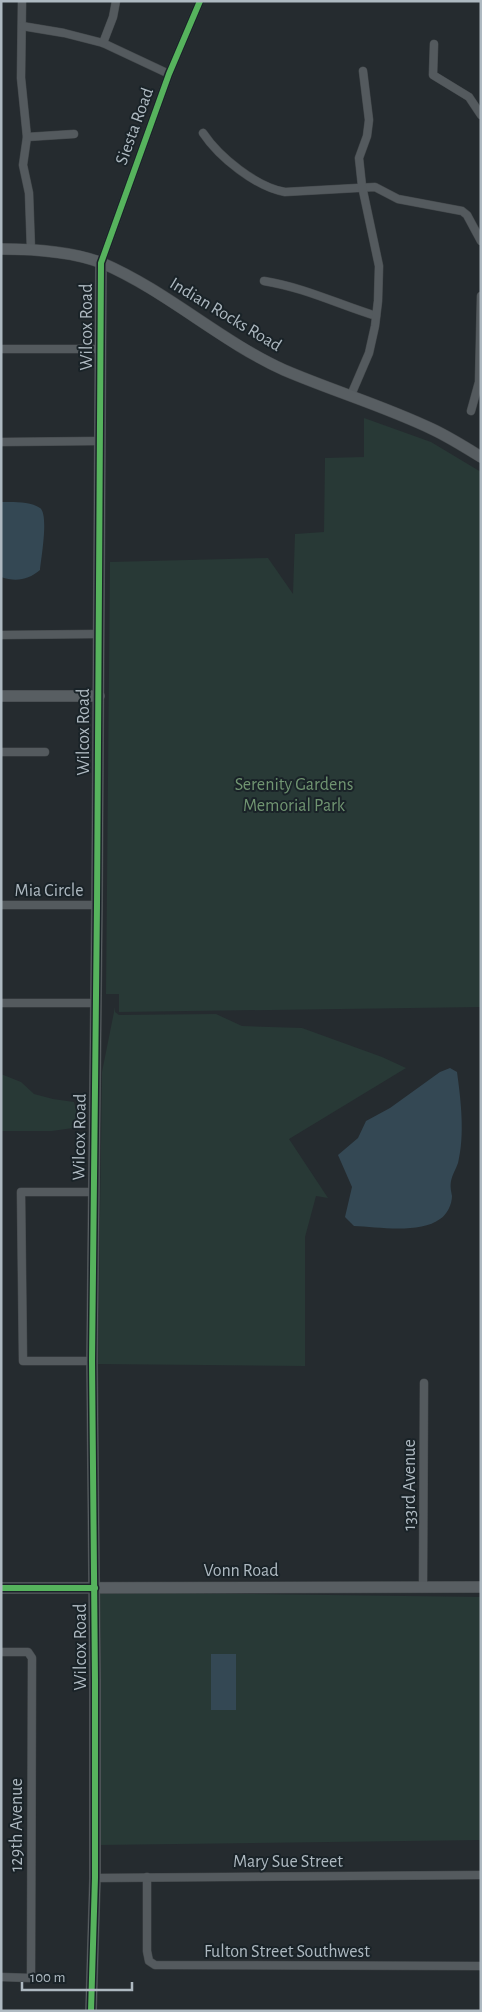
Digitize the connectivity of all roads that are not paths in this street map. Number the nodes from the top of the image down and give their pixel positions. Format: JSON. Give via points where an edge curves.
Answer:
{"nodes":[{"id":1,"x":22,"y":1,"type":"edge"},
{"id":2,"x":116,"y":1,"type":"edge"},
{"id":3,"x":200,"y":1,"type":"edge"},
{"id":4,"x":22,"y":26,"type":"junction"},
{"id":5,"x":103,"y":43,"type":"junction"},
{"id":6,"x":434,"y":44,"type":"dead end"},
{"id":7,"x":363,"y":71,"type":"dead end"},
{"id":8,"x":169,"y":74,"type":"junction"},
{"id":9,"x":481,"y":115,"type":"edge"},
{"id":10,"x":203,"y":133,"type":"dead end"},
{"id":11,"x":74,"y":134,"type":"dead end"},
{"id":12,"x":27,"y":137,"type":"junction"},
{"id":13,"x":362,"y":186,"type":"junction"},
{"id":14,"x":481,"y":240,"type":"edge"},
{"id":15,"x":1,"y":249,"type":"edge"},
{"id":16,"x":31,"y":250,"type":"junction"},
{"id":17,"x":101,"y":263,"type":"junction"},
{"id":18,"x":264,"y":281,"type":"dead end"},
{"id":19,"x":481,"y":296,"type":"edge"},
{"id":20,"x":376,"y":316,"type":"junction"},
{"id":21,"x":100,"y":348,"type":"junction"},
{"id":22,"x":1,"y":349,"type":"edge"},
{"id":23,"x":351,"y":395,"type":"junction"},
{"id":24,"x":471,"y":411,"type":"dead end"},
{"id":25,"x":100,"y":441,"type":"junction"},
{"id":26,"x":1,"y":442,"type":"edge"},
{"id":27,"x":481,"y":457,"type":"edge"},
{"id":28,"x":98,"y":634,"type":"junction"},
{"id":29,"x":1,"y":635,"type":"edge"},
{"id":30,"x":1,"y":696,"type":"edge"},
{"id":31,"x":99,"y":696,"type":"junction"},
{"id":32,"x":1,"y":752,"type":"edge"},
{"id":33,"x":45,"y":752,"type":"dead end"},
{"id":34,"x":1,"y":905,"type":"edge"},
{"id":35,"x":97,"y":905,"type":"junction"},
{"id":36,"x":96,"y":1003,"type":"junction"},
{"id":37,"x":1,"y":1004,"type":"edge"},
{"id":38,"x":93,"y":1192,"type":"junction"},
{"id":39,"x":92,"y":1361,"type":"junction"},
{"id":40,"x":424,"y":1382,"type":"dead end"},
{"id":41,"x":423,"y":1587,"type":"junction"},
{"id":42,"x":481,"y":1587,"type":"edge"},
{"id":43,"x":1,"y":1588,"type":"edge"},
{"id":44,"x":95,"y":1588,"type":"junction"},
{"id":45,"x":1,"y":1652,"type":"edge"},
{"id":46,"x":481,"y":1875,"type":"edge"},
{"id":47,"x":148,"y":1877,"type":"junction"},
{"id":48,"x":95,"y":1878,"type":"junction"},
{"id":49,"x":481,"y":1966,"type":"edge"},
{"id":50,"x":1,"y":1978,"type":"edge"},
{"id":51,"x":91,"y":2011,"type":"edge"}],
"edges":[{"from":1,"to":4,"type":"street"},
{"from":2,"to":5,"type":"street"},
{"from":3,"to":8,"type":"street","name":"Siesta Road"},
{"from":4,"to":5,"type":"street","via":[[64,32]]},
{"from":4,"to":12,"type":"street","via":[[21,78]]},
{"from":5,"to":8,"type":"street"},
{"from":6,"to":9,"type":"street","via":[[433,75],[469,97]]},
{"from":7,"to":13,"type":"street","via":[[369,120],[360,158]]},
{"from":8,"to":17,"type":"street","name":"Siesta Road"},
{"from":10,"to":13,"type":"street","via":[[213,148],[238,169],[275,191]]},
{"from":11,"to":12,"type":"street"},
{"from":12,"to":16,"type":"street","via":[[23,165],[29,193]]},
{"from":13,"to":14,"type":"street","via":[[375,187],[398,199],[462,211]]},
{"from":13,"to":20,"type":"street","via":[[379,266]]},
{"from":15,"to":16,"type":"street","name":"Indian Rocks Road"},
{"from":16,"to":17,"type":"street","name":"Indian Rocks Road"},
{"from":17,"to":21,"type":"street","name":"Wilcox Road"},
{"from":17,"to":23,"type":"street","name":"Indian Rocks Road","via":[[144,285],[242,348],[284,369]]},
{"from":18,"to":20,"type":"street","via":[[312,292]]},
{"from":19,"to":24,"type":"street","via":[[478,382]]},
{"from":20,"to":23,"type":"street","via":[[369,352]]},
{"from":21,"to":22,"type":"street"},
{"from":21,"to":25,"type":"street","name":"Wilcox Road"},
{"from":23,"to":27,"type":"street","name":"Indian Rocks Road","via":[[433,429]]},
{"from":25,"to":26,"type":"street"},
{"from":25,"to":28,"type":"street","name":"Wilcox Road"},
{"from":28,"to":29,"type":"street"},
{"from":28,"to":31,"type":"street","name":"Wilcox Road"},
{"from":30,"to":31,"type":"street"},
{"from":31,"to":35,"type":"street","name":"Wilcox Road"},
{"from":32,"to":33,"type":"street"},
{"from":34,"to":35,"type":"street","name":"Mia Circle"},
{"from":35,"to":36,"type":"street","name":"Wilcox Road"},
{"from":36,"to":37,"type":"street"},
{"from":36,"to":38,"type":"street","name":"Wilcox Road"},
{"from":38,"to":39,"type":"street","name":"Wilcox Road"},
{"from":38,"to":39,"type":"street","via":[[21,1192],[23,1361]]},
{"from":39,"to":44,"type":"street","name":"Wilcox Road"},
{"from":40,"to":41,"type":"street","name":"133rd Avenue"},
{"from":41,"to":42,"type":"street","name":"Vonn Road"},
{"from":41,"to":44,"type":"street","name":"Vonn Road"},
{"from":43,"to":44,"type":"street","name":"Vonn Road"},
{"from":44,"to":48,"type":"street","name":"Wilcox Road"},
{"from":45,"to":50,"type":"street","name":"129th Avenue","via":[[28,1652],[32,1658],[31,1978]]},
{"from":46,"to":47,"type":"street","name":"Mary Sue Street"},
{"from":47,"to":48,"type":"street","name":"Mary Sue Street"},
{"from":47,"to":49,"type":"street","name":"Fulton Street Southwest","via":[[147,1951],[149,1961],[155,1965]]},
{"from":48,"to":51,"type":"street","name":"Wilcox Road"}]}
